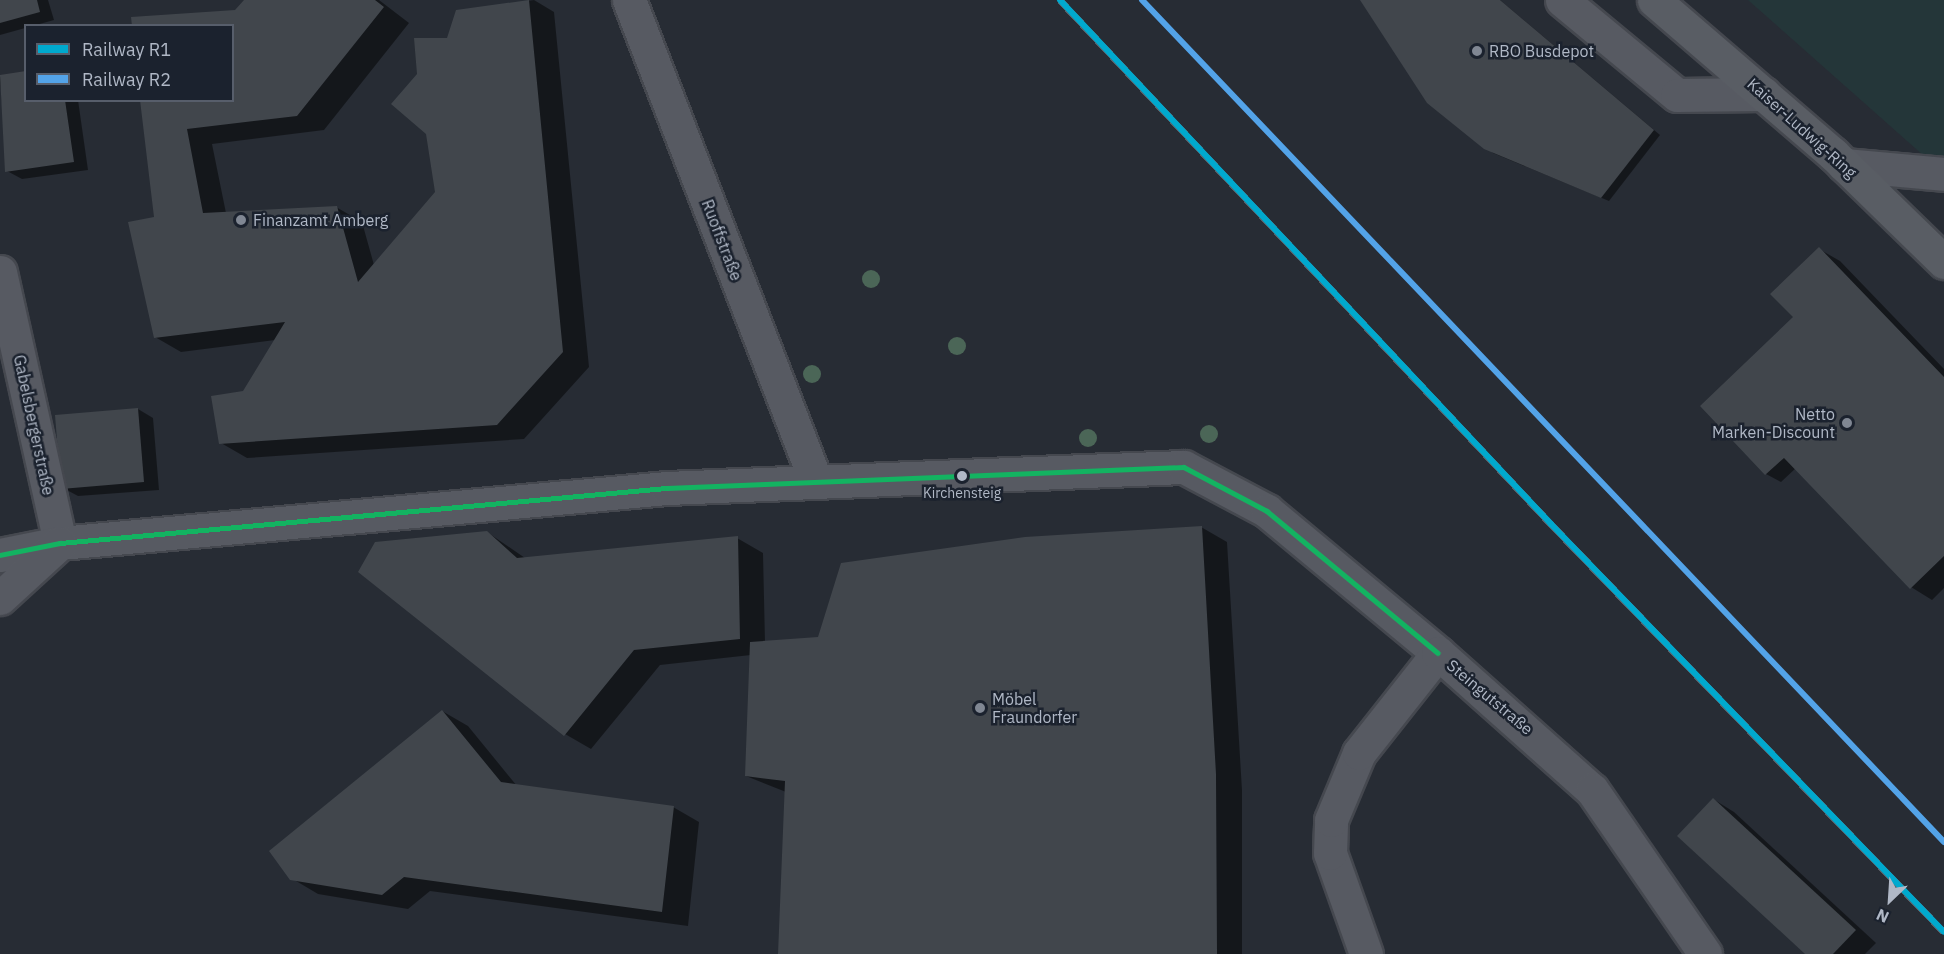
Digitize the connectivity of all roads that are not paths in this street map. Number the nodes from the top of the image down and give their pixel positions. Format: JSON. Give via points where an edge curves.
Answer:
{"nodes":[{"id":1,"x":629,"y":0,"type":"edge"},
{"id":2,"x":1562,"y":0,"type":"edge"},
{"id":3,"x":1654,"y":0,"type":"edge"},
{"id":4,"x":1764,"y":94,"type":"junction"},
{"id":5,"x":1844,"y":165,"type":"junction"},
{"id":6,"x":1944,"y":174,"type":"edge"},
{"id":7,"x":1944,"y":262,"type":"edge"},
{"id":8,"x":0,"y":272,"type":"edge"},
{"id":9,"x":815,"y":479,"type":"junction"},
{"id":10,"x":60,"y":543,"type":"junction"},
{"id":11,"x":0,"y":555,"type":"edge"},
{"id":12,"x":0,"y":598,"type":"edge"},
{"id":13,"x":1438,"y":653,"type":"junction"},
{"id":14,"x":1366,"y":954,"type":"edge"},
{"id":15,"x":1705,"y":954,"type":"edge"}],
"edges":[{"from":1,"to":9,"type":"street","name":"Ruoffstraße"},
{"from":2,"to":4,"type":"street","via":[[1677,95]]},
{"from":3,"to":4,"type":"main road","name":"Kaiser-Ludwig-Ring"},
{"from":4,"to":5,"type":"main road","name":"Kaiser-Ludwig-Ring"},
{"from":5,"to":6,"type":"street"},
{"from":5,"to":7,"type":"main road","name":"Kaiser-Ludwig-Ring"},
{"from":8,"to":10,"type":"street","name":"Gabelsbergerstraße"},
{"from":9,"to":10,"type":"street"},
{"from":9,"to":13,"type":"street","via":[[1184,466],[1268,511]]},
{"from":10,"to":11,"type":"street"},
{"from":10,"to":12,"type":"street"},
{"from":13,"to":14,"type":"street","name":"Steingutstraße","via":[[1359,753],[1331,820],[1330,853]]},
{"from":13,"to":15,"type":"street","name":"Steingutstraße","via":[[1592,790]]}]}
